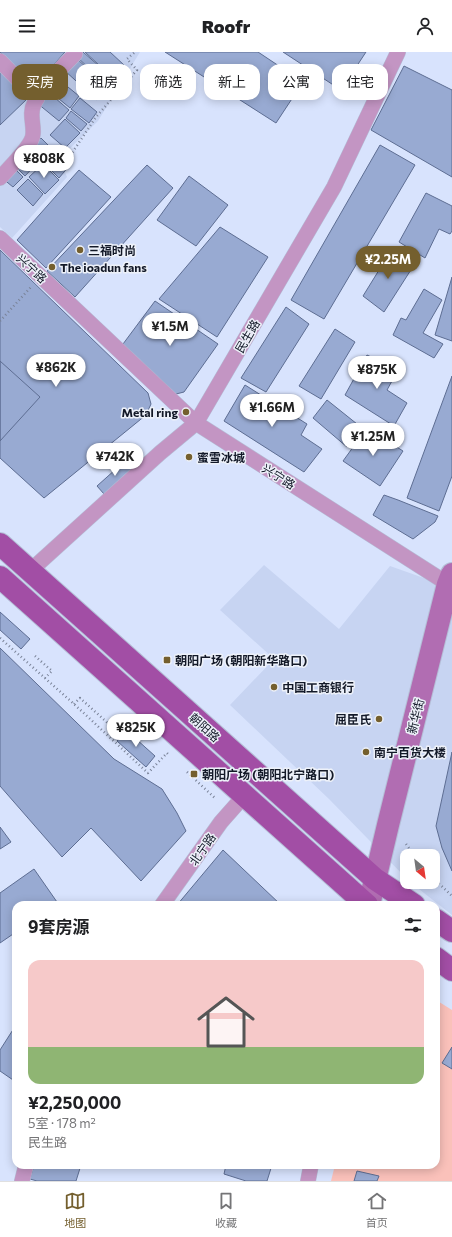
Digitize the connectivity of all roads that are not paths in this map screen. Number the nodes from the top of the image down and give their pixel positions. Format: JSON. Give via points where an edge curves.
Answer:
{"nodes":[{"id":1,"x":75,"y":52,"type":"edge"},
{"id":2,"x":398,"y":52,"type":"edge"},
{"id":3,"x":0,"y":61,"type":"edge"},
{"id":4,"x":66,"y":64,"type":"edge"},
{"id":5,"x":12,"y":73,"type":"edge"},
{"id":6,"x":36,"y":100,"type":"edge"},
{"id":7,"x":0,"y":178,"type":"edge"},
{"id":8,"x":0,"y":238,"type":"edge"},
{"id":9,"x":196,"y":423,"type":"junction"},
{"id":10,"x":0,"y":544,"type":"edge"},
{"id":11,"x":30,"y":571,"type":"junction"},
{"id":12,"x":0,"y":577,"type":"edge"},
{"id":13,"x":451,"y":581,"type":"edge"},
{"id":14,"x":244,"y":796,"type":"junction"},
{"id":15,"x":375,"y":879,"type":"junction"},
{"id":16,"x":165,"y":901,"type":"edge"},
{"id":17,"x":363,"y":901,"type":"edge"},
{"id":18,"x":369,"y":901,"type":"edge"},
{"id":19,"x":408,"y":901,"type":"edge"},
{"id":20,"x":440,"y":923,"type":"edge"},
{"id":21,"x":452,"y":931,"type":"edge"},
{"id":22,"x":440,"y":961,"type":"edge"},
{"id":23,"x":452,"y":970,"type":"edge"},
{"id":24,"x":25,"y":1169,"type":"edge"},
{"id":25,"x":311,"y":1169,"type":"edge"},
{"id":26,"x":22,"y":1181,"type":"edge"},
{"id":27,"x":308,"y":1181,"type":"edge"}],
"edges":[{"from":1,"to":4,"type":"street"},
{"from":2,"to":9,"type":"street","name":"民生路","via":[[334,187]]},
{"from":3,"to":5,"type":"street"},
{"from":6,"to":7,"type":"street","via":[[31,112],[34,136]]},
{"from":8,"to":9,"type":"street","name":"兴宁路"},
{"from":9,"to":11,"type":"street","name":"民生路"},
{"from":9,"to":13,"type":"street","name":"兴宁路"},
{"from":10,"to":11,"type":"main road","name":"朝阳路"},
{"from":11,"to":15,"type":"main road","name":"朝阳路"},
{"from":12,"to":14,"type":"main road","name":"朝阳路"},
{"from":13,"to":15,"type":"street","name":"新华街"},
{"from":14,"to":16,"type":"street","name":"北宁路","via":[[221,822]]},
{"from":14,"to":17,"type":"main road","name":"朝阳路"},
{"from":15,"to":18,"type":"street","name":"新华街"},
{"from":15,"to":19,"type":"main road","name":"朝阳路"},
{"from":20,"to":21,"type":"main road"},
{"from":22,"to":23,"type":"main road"},
{"from":24,"to":26,"type":"street"},
{"from":25,"to":27,"type":"street"}]}
